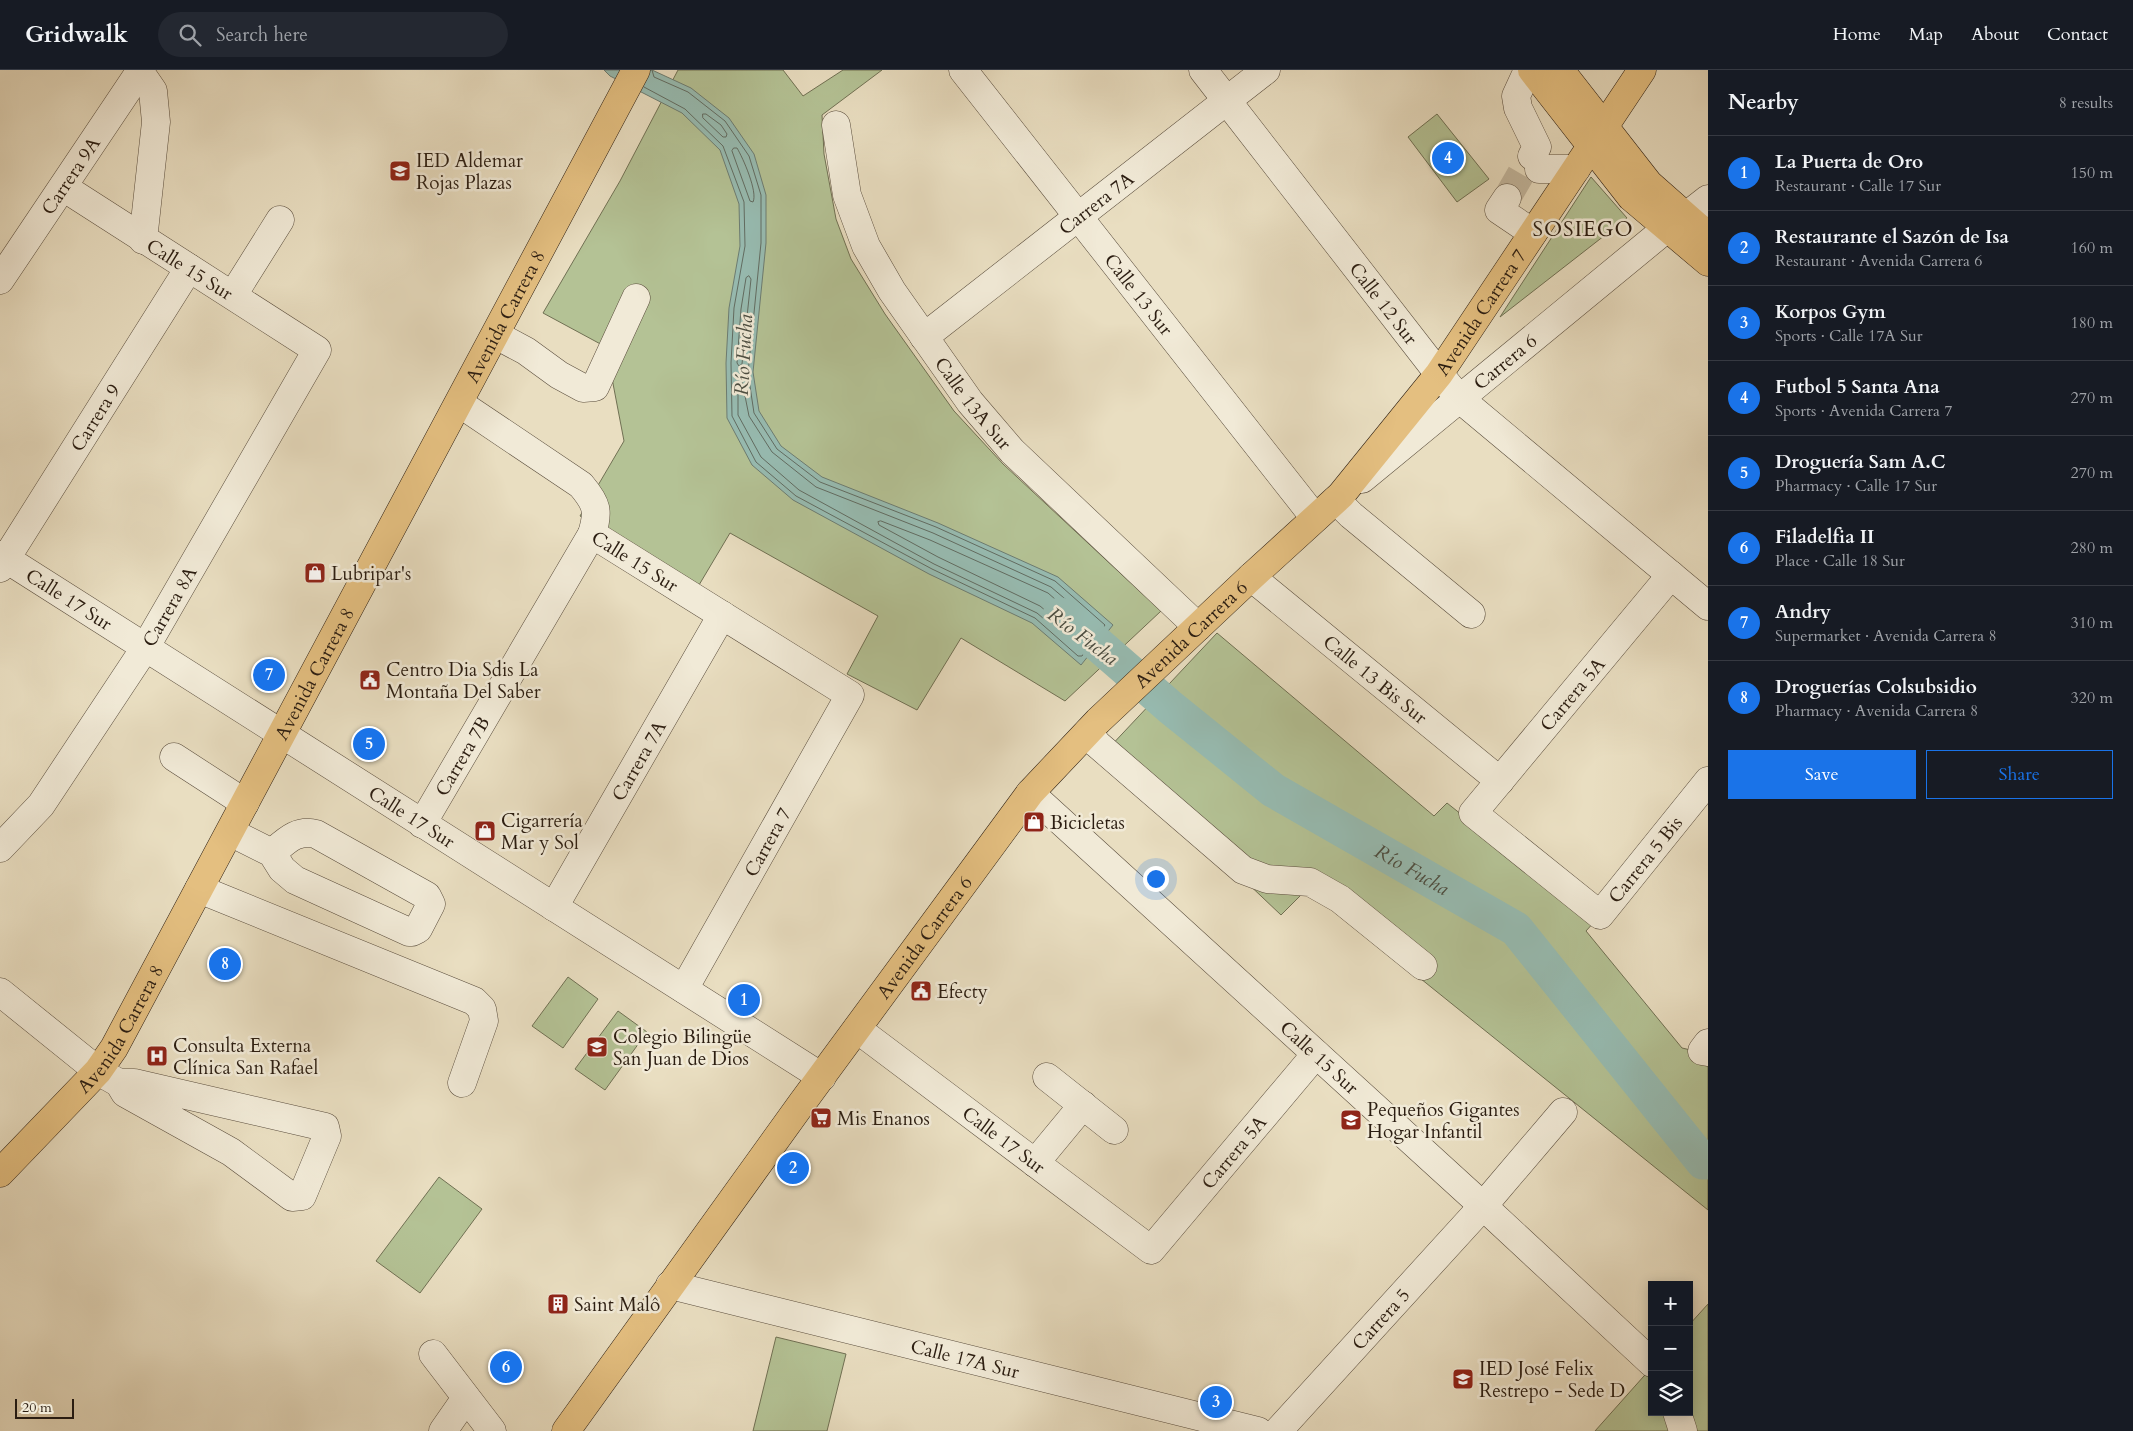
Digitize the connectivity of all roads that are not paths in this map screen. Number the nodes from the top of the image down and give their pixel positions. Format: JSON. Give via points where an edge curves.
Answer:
{"nodes":[{"id":1,"x":963,"y":70,"type":"edge"},
{"id":2,"x":1203,"y":70,"type":"edge"},
{"id":3,"x":1266,"y":70,"type":"edge"},
{"id":4,"x":1530,"y":70,"type":"edge"},
{"id":5,"x":1560,"y":70,"type":"edge"},
{"id":6,"x":1642,"y":70,"type":"edge"},
{"id":7,"x":150,"y":76,"type":"edge"},
{"id":8,"x":631,"y":80,"type":"edge"},
{"id":9,"x":1227,"y":101,"type":"junction"},
{"id":10,"x":836,"y":125,"type":"dead end"},
{"id":11,"x":1597,"y":137,"type":"junction"},
{"id":12,"x":1576,"y":169,"type":"junction"},
{"id":13,"x":62,"y":187,"type":"junction"},
{"id":14,"x":1507,"y":198,"type":"tunnel mouth"},
{"id":15,"x":1708,"y":199,"type":"edge"},
{"id":16,"x":1078,"y":218,"type":"junction"},
{"id":17,"x":280,"y":220,"type":"dead end"},
{"id":18,"x":1676,"y":222,"type":"junction"},
{"id":19,"x":1533,"y":233,"type":"junction"},
{"id":20,"x":1708,"y":236,"type":"edge"},
{"id":21,"x":143,"y":240,"type":"junction"},
{"id":22,"x":1708,"y":262,"type":"edge"},
{"id":23,"x":189,"y":268,"type":"junction"},
{"id":24,"x":0,"y":280,"type":"edge"},
{"id":25,"x":233,"y":295,"type":"junction"},
{"id":26,"x":636,"y":298,"type":"dead end"},
{"id":27,"x":496,"y":334,"type":"junction"},
{"id":28,"x":924,"y":337,"type":"junction"},
{"id":29,"x":317,"y":350,"type":"joint"},
{"id":30,"x":1439,"y":374,"type":"junction"},
{"id":31,"x":1460,"y":399,"type":"junction"},
{"id":32,"x":459,"y":403,"type":"junction"},
{"id":33,"x":1339,"y":498,"type":"junction"},
{"id":34,"x":1315,"y":518,"type":"junction"},
{"id":35,"x":592,"y":534,"type":"junction"},
{"id":36,"x":2,"y":561,"type":"edge"},
{"id":37,"x":1671,"y":575,"type":"junction"},
{"id":38,"x":1251,"y":577,"type":"junction"},
{"id":39,"x":1703,"y":592,"type":"edge"},
{"id":40,"x":1471,"y":614,"type":"dead end"},
{"id":41,"x":722,"y":615,"type":"junction"},
{"id":42,"x":1198,"y":627,"type":"junction"},
{"id":43,"x":145,"y":648,"type":"junction"},
{"id":44,"x":850,"y":695,"type":"joint"},
{"id":45,"x":1088,"y":732,"type":"junction"},
{"id":46,"x":282,"y":735,"type":"junction"},
{"id":47,"x":174,"y":757,"type":"dead end"},
{"id":48,"x":1500,"y":781,"type":"junction"},
{"id":49,"x":1708,"y":782,"type":"edge"},
{"id":50,"x":1030,"y":793,"type":"junction"},
{"id":51,"x":245,"y":803,"type":"junction"},
{"id":52,"x":422,"y":824,"type":"junction"},
{"id":53,"x":230,"y":832,"type":"junction"},
{"id":54,"x":0,"y":848,"type":"edge"},
{"id":55,"x":272,"y":853,"type":"junction"},
{"id":56,"x":199,"y":889,"type":"junction"},
{"id":57,"x":554,"y":907,"type":"junction"},
{"id":58,"x":1600,"y":915,"type":"joint"},
{"id":59,"x":1423,"y":966,"type":"dead end"},
{"id":60,"x":684,"y":989,"type":"junction"},
{"id":61,"x":0,"y":992,"type":"edge"},
{"id":62,"x":857,"y":1029,"type":"junction"},
{"id":63,"x":1316,"y":1054,"type":"junction"},
{"id":64,"x":822,"y":1076,"type":"junction"},
{"id":65,"x":109,"y":1077,"type":"junction"},
{"id":66,"x":1047,"y":1077,"type":"dead end"},
{"id":67,"x":462,"y":1083,"type":"dead end"},
{"id":68,"x":1082,"y":1105,"type":"junction"},
{"id":69,"x":1563,"y":1112,"type":"dead end"},
{"id":70,"x":1114,"y":1130,"type":"dead end"},
{"id":71,"x":1035,"y":1163,"type":"junction"},
{"id":72,"x":0,"y":1173,"type":"edge"},
{"id":73,"x":1484,"y":1206,"type":"junction"},
{"id":74,"x":1151,"y":1250,"type":"joint"},
{"id":75,"x":670,"y":1285,"type":"junction"},
{"id":76,"x":433,"y":1354,"type":"dead end"},
{"id":77,"x":1648,"y":1359,"type":"edge"},
{"id":78,"x":466,"y":1398,"type":"junction"},
{"id":79,"x":1679,"y":1416,"type":"edge"},
{"id":80,"x":1169,"y":1421,"type":"edge"},
{"id":81,"x":443,"y":1431,"type":"edge"},
{"id":82,"x":492,"y":1431,"type":"edge"},
{"id":83,"x":566,"y":1431,"type":"edge"},
{"id":84,"x":1258,"y":1431,"type":"edge"},
{"id":85,"x":1278,"y":1431,"type":"edge"},
{"id":86,"x":1684,"y":1431,"type":"edge"}],
"edges":[{"from":1,"to":16,"type":"street","name":"Calle 13 Sur"},
{"from":2,"to":9,"type":"street","name":"Calle 12 Sur"},
{"from":3,"to":9,"type":"street","name":"Carrera 7A"},
{"from":4,"to":11,"type":"main road"},
{"from":4,"to":12,"type":"street","via":[[1516,96],[1518,108],[1537,147],[1535,163]]},
{"from":5,"to":11,"type":"main road"},
{"from":6,"to":11,"type":"main road","name":"Avenida Carrera 7"},
{"from":7,"to":13,"type":"street","name":"Carrera 9A"},
{"from":7,"to":21,"type":"street","via":[[156,122]]},
{"from":8,"to":27,"type":"main road","name":"Avenida Carrera 8"},
{"from":9,"to":16,"type":"street","name":"Carrera 7A"},
{"from":9,"to":30,"type":"street","name":"Calle 12 Sur"},
{"from":10,"to":28,"type":"street","name":"Calle 13A Sur","via":[[847,194],[866,246]]},
{"from":11,"to":12,"type":"main road","name":"Avenida Carrera 7"},
{"from":11,"to":18,"type":"main road","via":[[1649,184]]},
{"from":12,"to":19,"type":"main road","name":"Avenida Carrera 7"},
{"from":13,"to":21,"type":"street","name":"Calle 15 Sur"},
{"from":13,"to":24,"type":"street","name":"Carrera 9A"},
{"from":14,"to":19,"type":"street","via":[[1499,210]]},
{"from":15,"to":18,"type":"street","name":"Carrera 6"},
{"from":16,"to":28,"type":"street","name":"Carrera 7A"},
{"from":16,"to":34,"type":"street","name":"Calle 13 Sur"},
{"from":17,"to":25,"type":"street"},
{"from":18,"to":20,"type":"main road"},
{"from":18,"to":22,"type":"main road"},
{"from":18,"to":31,"type":"street","name":"Carrera 6"},
{"from":19,"to":30,"type":"main road","name":"Avenida Carrera 7"},
{"from":21,"to":23,"type":"street","name":"Calle 15 Sur"},
{"from":23,"to":25,"type":"street","name":"Calle 15 Sur"},
{"from":23,"to":36,"type":"street","name":"Carrera 9"},
{"from":25,"to":29,"type":"street","name":"Calle 15 Sur"},
{"from":26,"to":27,"type":"street","via":[[596,387],[583,388]]},
{"from":27,"to":32,"type":"main road","name":"Avenida Carrera 8"},
{"from":28,"to":42,"type":"street","name":"Calle 13A Sur","via":[[970,402],[1012,451]]},
{"from":29,"to":43,"type":"street","name":"Carrera 8A"},
{"from":30,"to":31,"type":"street","name":"Calle 12 Sur"},
{"from":30,"to":33,"type":"main road","name":"Avenida Carrera 7"},
{"from":31,"to":33,"type":"street","name":"Carrera 6"},
{"from":31,"to":37,"type":"street","name":"Calle 12 Sur"},
{"from":32,"to":35,"type":"street","name":"Calle 15 Sur","via":[[581,485],[593,499],[598,516]]},
{"from":32,"to":46,"type":"main road","name":"Avenida Carrera 8"},
{"from":33,"to":34,"type":"main road","name":"Avenida Carrera 6"},
{"from":33,"to":40,"type":"street","via":[[1352,515]]},
{"from":34,"to":38,"type":"main road","name":"Avenida Carrera 6"},
{"from":35,"to":41,"type":"street","name":"Calle 15 Sur"},
{"from":35,"to":52,"type":"street","name":"Carrera 7B"},
{"from":36,"to":43,"type":"street","name":"Calle 17 Sur"},
{"from":37,"to":39,"type":"street","name":"Calle 12 Sur"},
{"from":37,"to":48,"type":"street","name":"Carrera 5A"},
{"from":38,"to":42,"type":"main road","name":"Avenida Carrera 6"},
{"from":38,"to":48,"type":"street","name":"Calle 13 Bis Sur"},
{"from":41,"to":44,"type":"street","name":"Calle 15 Sur"},
{"from":41,"to":57,"type":"street","name":"Carrera 7A"},
{"from":42,"to":45,"type":"main road","name":"Avenida Carrera 6"},
{"from":43,"to":46,"type":"street","name":"Calle 17 Sur"},
{"from":43,"to":54,"type":"street","name":"Carrera 8A","via":[[41,805]]},
{"from":44,"to":60,"type":"street","name":"Carrera 7"},
{"from":45,"to":50,"type":"main road","name":"Avenida Carrera 6"},
{"from":45,"to":59,"type":"street","via":[[1097,744],[1243,870],[1267,878],[1310,882],[1340,899]]},
{"from":46,"to":51,"type":"main road","name":"Avenida Carrera 8"},
{"from":46,"to":52,"type":"street","name":"Calle 17 Sur"},
{"from":47,"to":51,"type":"street"},
{"from":48,"to":58,"type":"street","name":"Carrera 5A","via":[[1473,813]]},
{"from":49,"to":58,"type":"street","name":"Carrera 5 Bis"},
{"from":50,"to":62,"type":"main road","name":"Avenida Carrera 6"},
{"from":50,"to":63,"type":"street","name":"Calle 15 Sur"},
{"from":51,"to":53,"type":"main road","name":"Avenida Carrera 8"},
{"from":52,"to":57,"type":"street","name":"Calle 17 Sur"},
{"from":53,"to":55,"type":"street"},
{"from":53,"to":56,"type":"main road","name":"Avenida Carrera 8"},
{"from":55,"to":55,"type":"street","via":[[282,870],[295,880],[409,932],[418,929],[431,904],[427,896],[316,834],[293,835]]},
{"from":56,"to":65,"type":"main road","name":"Avenida Carrera 8","via":[[114,1048]]},
{"from":56,"to":67,"type":"street","via":[[474,1001],[482,1010],[484,1021]]},
{"from":57,"to":60,"type":"street","name":"Calle 17 Sur"},
{"from":60,"to":64,"type":"street","name":"Calle 17 Sur"},
{"from":61,"to":65,"type":"street"},
{"from":62,"to":64,"type":"main road","name":"Avenida Carrera 6"},
{"from":62,"to":71,"type":"street","name":"Calle 17 Sur"},
{"from":63,"to":73,"type":"street","name":"Calle 15 Sur"},
{"from":63,"to":74,"type":"street","name":"Carrera 5A"},
{"from":64,"to":75,"type":"main road","name":"Avenida Carrera 6"},
{"from":65,"to":65,"type":"street","via":[[125,1093],[231,1152],[292,1197],[302,1196],[327,1136],[325,1127]]},
{"from":65,"to":72,"type":"main road","name":"Avenida Carrera 8"},
{"from":66,"to":68,"type":"street"},
{"from":68,"to":70,"type":"street"},
{"from":68,"to":71,"type":"street"},
{"from":69,"to":73,"type":"street","name":"Carrera 5"},
{"from":71,"to":74,"type":"street","name":"Calle 17 Sur"},
{"from":73,"to":77,"type":"street","name":"Calle 15 Sur"},
{"from":73,"to":85,"type":"street","name":"Carrera 5"},
{"from":75,"to":80,"type":"street","name":"Calle 17A Sur"},
{"from":75,"to":83,"type":"main road","name":"Avenida Carrera 6"},
{"from":76,"to":78,"type":"street"},
{"from":78,"to":81,"type":"street"},
{"from":78,"to":82,"type":"street"},
{"from":79,"to":86,"type":"street"},
{"from":80,"to":84,"type":"street","name":"Calle 17A Sur"}]}
